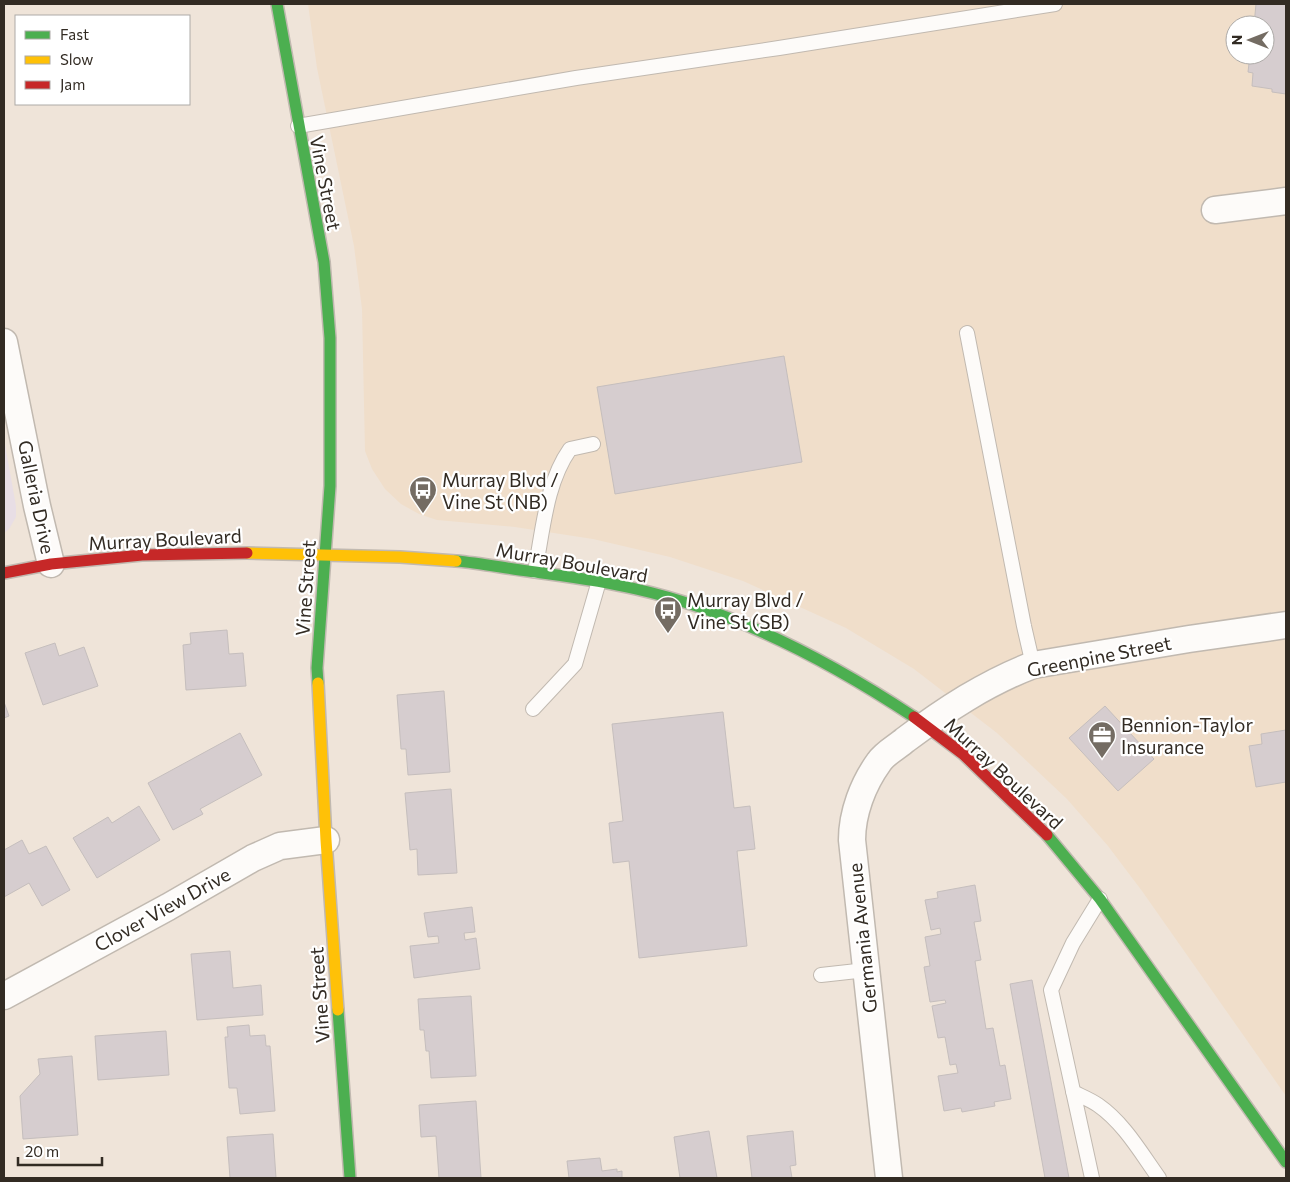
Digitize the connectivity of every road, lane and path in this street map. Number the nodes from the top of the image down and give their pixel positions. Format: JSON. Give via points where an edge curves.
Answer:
{"nodes":[{"id":1,"x":277,"y":4,"type":"edge"},
{"id":2,"x":1055,"y":4,"type":"edge"},
{"id":3,"x":298,"y":126,"type":"junction"},
{"id":4,"x":1286,"y":201,"type":"edge"},
{"id":5,"x":1214,"y":210,"type":"dead end"},
{"id":6,"x":967,"y":333,"type":"dead end"},
{"id":7,"x":4,"y":342,"type":"edge"},
{"id":8,"x":593,"y":444,"type":"dead end"},
{"id":9,"x":325,"y":553,"type":"junction"},
{"id":10,"x":51,"y":564,"type":"junction"},
{"id":11,"x":535,"y":571,"type":"junction"},
{"id":12,"x":4,"y":574,"type":"edge"},
{"id":13,"x":599,"y":580,"type":"junction"},
{"id":14,"x":1286,"y":626,"type":"edge"},
{"id":15,"x":1033,"y":666,"type":"junction"},
{"id":16,"x":533,"y":709,"type":"dead end"},
{"id":17,"x":926,"y":725,"type":"junction"},
{"id":18,"x":326,"y":840,"type":"junction"},
{"id":19,"x":1100,"y":899,"type":"junction"},
{"id":20,"x":866,"y":970,"type":"junction"},
{"id":21,"x":821,"y":976,"type":"dead end"},
{"id":22,"x":4,"y":996,"type":"edge"},
{"id":23,"x":1073,"y":1092,"type":"junction"},
{"id":24,"x":1286,"y":1162,"type":"edge"},
{"id":25,"x":350,"y":1178,"type":"edge"},
{"id":26,"x":889,"y":1178,"type":"edge"},
{"id":27,"x":1092,"y":1178,"type":"edge"},
{"id":28,"x":1159,"y":1178,"type":"edge"}],
"edges":[{"from":1,"to":3,"type":"main road","name":"Vine Street"},
{"from":2,"to":3,"type":"lane","via":[[576,78]]},
{"from":3,"to":9,"type":"main road","name":"Vine Street","via":[[324,262],[330,338],[331,472]]},
{"from":4,"to":5,"type":"street"},
{"from":6,"to":15,"type":"lane"},
{"from":7,"to":10,"type":"street","name":"Galleria Drive"},
{"from":8,"to":11,"type":"lane","via":[[570,449],[561,463],[553,481]]},
{"from":9,"to":10,"type":"main road","name":"Murray Boulevard","via":[[142,555]]},
{"from":9,"to":11,"type":"main road","name":"Murray Boulevard","via":[[463,562]]},
{"from":9,"to":18,"type":"main road","name":"Vine Street","via":[[317,668]]},
{"from":10,"to":12,"type":"main road","name":"Murray Boulevard"},
{"from":11,"to":13,"type":"main road","name":"Murray Boulevard"},
{"from":13,"to":16,"type":"lane","via":[[575,664]]},
{"from":13,"to":17,"type":"main road","name":"Murray Boulevard","via":[[683,602],[754,628],[875,691]]},
{"from":14,"to":15,"type":"street","name":"Greenpine Street"},
{"from":15,"to":17,"type":"street","name":"Greenpine Street","via":[[984,687]]},
{"from":17,"to":19,"type":"main road","name":"Murray Boulevard","via":[[963,754],[1039,826]]},
{"from":17,"to":20,"type":"street","name":"Germania Avenue","via":[[880,761],[855,814],[852,840]]},
{"from":18,"to":22,"type":"street","name":"Clover View Drive","via":[[280,846],[252,858]]},
{"from":18,"to":25,"type":"main road","name":"Vine Street"},
{"from":19,"to":23,"type":"lane","via":[[1073,943],[1051,990]]},
{"from":19,"to":24,"type":"main road","name":"Murray Boulevard"},
{"from":20,"to":21,"type":"lane"},
{"from":20,"to":26,"type":"street","name":"Germania Avenue"},
{"from":23,"to":27,"type":"lane"},
{"from":23,"to":28,"type":"lane","via":[[1115,1119]]}]}
